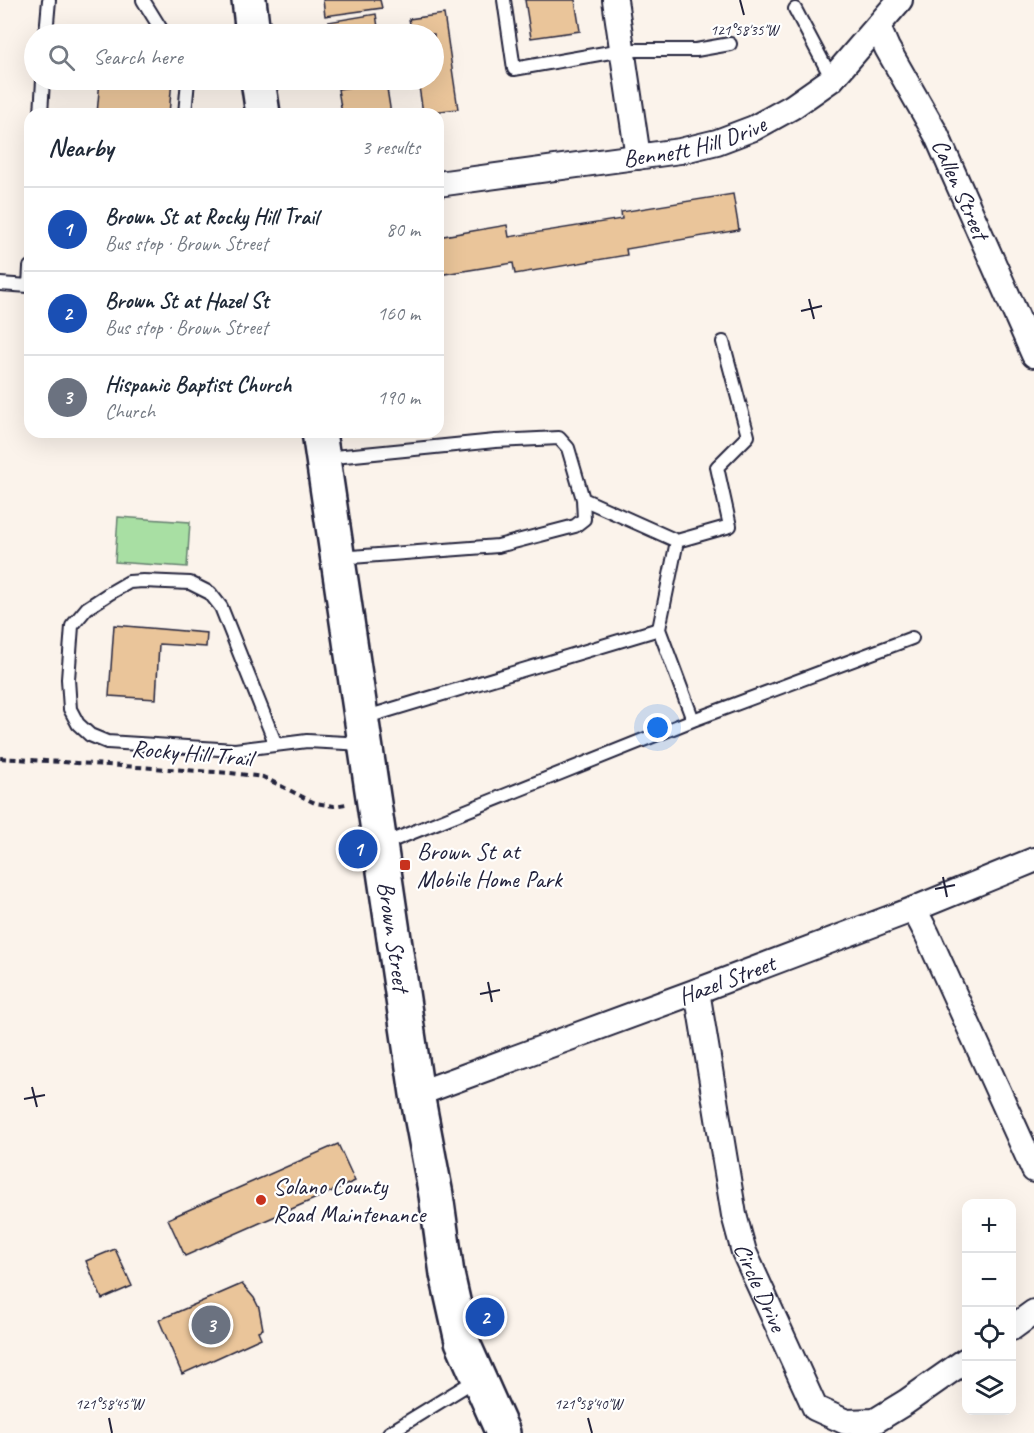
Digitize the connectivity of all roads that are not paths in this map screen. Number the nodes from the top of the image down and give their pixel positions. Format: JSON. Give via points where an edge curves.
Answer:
{"nodes":[{"id":1,"x":49,"y":0,"type":"edge"},
{"id":2,"x":143,"y":0,"type":"edge"},
{"id":3,"x":249,"y":0,"type":"edge"},
{"id":4,"x":504,"y":0,"type":"edge"},
{"id":5,"x":615,"y":0,"type":"edge"},
{"id":6,"x":900,"y":0,"type":"edge"},
{"id":7,"x":795,"y":9,"type":"dead end"},
{"id":8,"x":47,"y":24,"type":"edge"},
{"id":9,"x":158,"y":24,"type":"edge"},
{"id":10,"x":252,"y":24,"type":"edge"},
{"id":11,"x":878,"y":27,"type":"junction"},
{"id":12,"x":730,"y":44,"type":"dead end"},
{"id":13,"x":622,"y":50,"type":"junction"},
{"id":14,"x":832,"y":79,"type":"junction"},
{"id":15,"x":42,"y":90,"type":"edge"},
{"id":16,"x":187,"y":90,"type":"edge"},
{"id":17,"x":259,"y":90,"type":"edge"},
{"id":18,"x":41,"y":108,"type":"edge"},
{"id":19,"x":186,"y":108,"type":"edge"},
{"id":20,"x":262,"y":108,"type":"edge"},
{"id":21,"x":638,"y":157,"type":"junction"},
{"id":22,"x":444,"y":183,"type":"edge"},
{"id":23,"x":0,"y":284,"type":"edge"},
{"id":24,"x":24,"y":286,"type":"edge"},
{"id":25,"x":723,"y":342,"type":"dead end"},
{"id":26,"x":1034,"y":355,"type":"edge"},
{"id":27,"x":320,"y":445,"type":"edge"},
{"id":28,"x":583,"y":499,"type":"junction"},
{"id":29,"x":677,"y":541,"type":"junction"},
{"id":30,"x":338,"y":558,"type":"junction"},
{"id":31,"x":659,"y":628,"type":"junction"},
{"id":32,"x":912,"y":638,"type":"dead end"},
{"id":33,"x":693,"y":720,"type":"junction"},
{"id":34,"x":364,"y":731,"type":"junction"},
{"id":35,"x":276,"y":745,"type":"junction"},
{"id":36,"x":380,"y":845,"type":"junction"},
{"id":37,"x":1034,"y":861,"type":"edge"},
{"id":38,"x":914,"y":909,"type":"junction"},
{"id":39,"x":697,"y":991,"type":"junction"},
{"id":40,"x":417,"y":1094,"type":"junction"},
{"id":41,"x":1034,"y":1170,"type":"edge"},
{"id":42,"x":1034,"y":1312,"type":"edge"},
{"id":43,"x":1016,"y":1325,"type":"edge"},
{"id":44,"x":965,"y":1361,"type":"edge"},
{"id":45,"x":478,"y":1378,"type":"junction"},
{"id":46,"x":389,"y":1433,"type":"edge"},
{"id":47,"x":503,"y":1433,"type":"edge"}],
"edges":[{"from":1,"to":8,"type":"lane"},
{"from":2,"to":9,"type":"lane"},
{"from":3,"to":10,"type":"street"},
{"from":4,"to":13,"type":"lane","via":[[514,69]]},
{"from":5,"to":13,"type":"street"},
{"from":6,"to":11,"type":"street","name":"Bennett Hill Drive"},
{"from":7,"to":14,"type":"lane"},
{"from":11,"to":14,"type":"street","name":"Bennett Hill Drive"},
{"from":11,"to":26,"type":"street","name":"Callen Street","via":[[936,134]]},
{"from":12,"to":13,"type":"lane","via":[[696,50]]},
{"from":13,"to":21,"type":"street"},
{"from":14,"to":21,"type":"street","name":"Bennett Hill Drive","via":[[754,128],[717,142]]},
{"from":15,"to":18,"type":"lane"},
{"from":16,"to":19,"type":"lane"},
{"from":17,"to":20,"type":"street"},
{"from":21,"to":22,"type":"street","name":"Bennett Hill Drive"},
{"from":23,"to":24,"type":"lane"},
{"from":25,"to":29,"type":"lane","via":[[748,436],[717,467],[730,526]]},
{"from":27,"to":28,"type":"lane","via":[[559,438],[567,448]]},
{"from":27,"to":30,"type":"street","name":"Brown Street"},
{"from":28,"to":29,"type":"lane"},
{"from":28,"to":30,"type":"lane","via":[[584,519],[575,525],[498,546]]},
{"from":29,"to":31,"type":"lane"},
{"from":30,"to":34,"type":"street","name":"Brown Street"},
{"from":31,"to":33,"type":"lane"},
{"from":31,"to":34,"type":"lane"},
{"from":32,"to":33,"type":"lane"},
{"from":33,"to":36,"type":"lane"},
{"from":34,"to":35,"type":"lane"},
{"from":34,"to":36,"type":"street","name":"Brown Street"},
{"from":35,"to":35,"type":"lane","via":[[221,607],[210,593],[190,583],[129,582],[87,608],[72,626],[70,709],[90,735],[107,742],[236,750]]},
{"from":36,"to":40,"type":"street","name":"Brown Street"},
{"from":37,"to":38,"type":"street","name":"Hazel Street"},
{"from":38,"to":39,"type":"street","name":"Hazel Street"},
{"from":38,"to":41,"type":"street"},
{"from":39,"to":40,"type":"street","name":"Hazel Street"},
{"from":39,"to":44,"type":"street","name":"Circle Drive","via":[[734,1215],[744,1252],[815,1408],[846,1422],[875,1421]]},
{"from":40,"to":45,"type":"street","name":"Brown Street","via":[[447,1274],[462,1341]]},
{"from":42,"to":43,"type":"street"},
{"from":45,"to":46,"type":"lane"},
{"from":45,"to":47,"type":"street","name":"Brown Street"}]}
